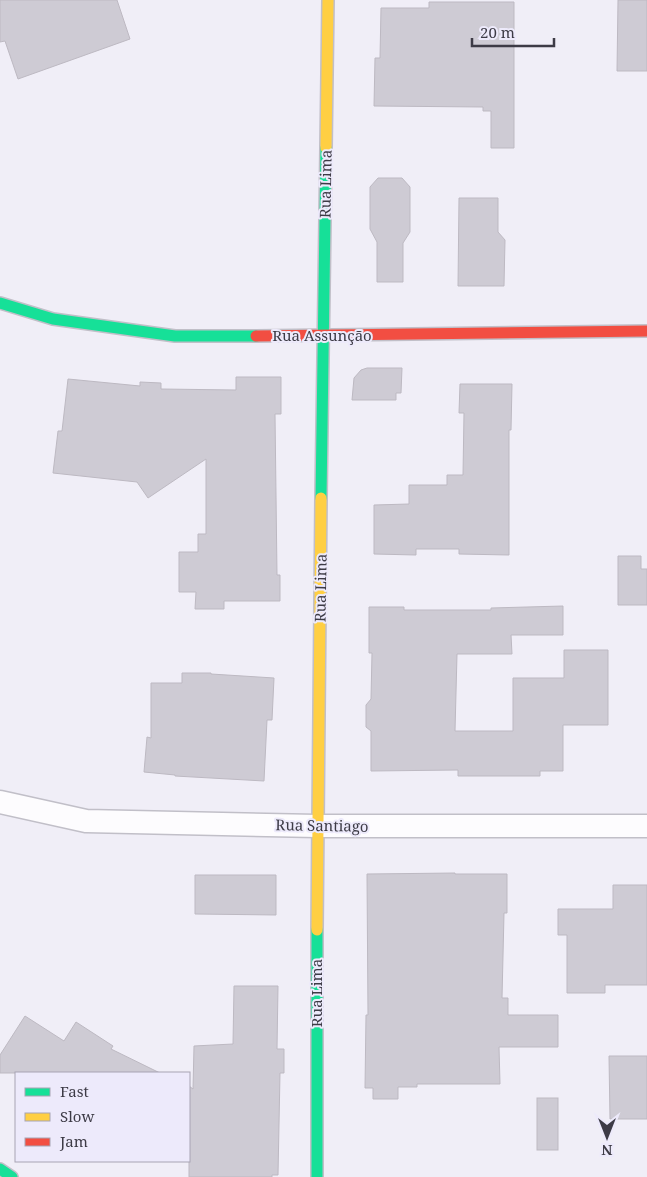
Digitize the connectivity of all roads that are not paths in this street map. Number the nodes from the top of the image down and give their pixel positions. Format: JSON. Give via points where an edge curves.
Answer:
{"nodes":[{"id":1,"x":328,"y":0,"type":"edge"},
{"id":2,"x":0,"y":303,"type":"edge"},
{"id":3,"x":647,"y":331,"type":"edge"},
{"id":4,"x":324,"y":336,"type":"junction"},
{"id":5,"x":0,"y":802,"type":"edge"},
{"id":6,"x":317,"y":826,"type":"junction"},
{"id":7,"x":647,"y":826,"type":"edge"},
{"id":8,"x":0,"y":1169,"type":"edge"},
{"id":9,"x":12,"y":1177,"type":"edge"},
{"id":10,"x":317,"y":1177,"type":"edge"}],
"edges":[{"from":1,"to":4,"type":"street","name":"Rua Lima"},
{"from":2,"to":4,"type":"street","name":"Rua Assunção","via":[[53,319],[175,336]]},
{"from":3,"to":4,"type":"street","name":"Rua Assunção"},
{"from":4,"to":6,"type":"street","name":"Rua Lima"},
{"from":5,"to":6,"type":"street","name":"Rua Santiago","via":[[86,821]]},
{"from":6,"to":7,"type":"street","name":"Rua Santiago"},
{"from":6,"to":10,"type":"street","name":"Rua Lima"},
{"from":8,"to":9,"type":"street"}]}
